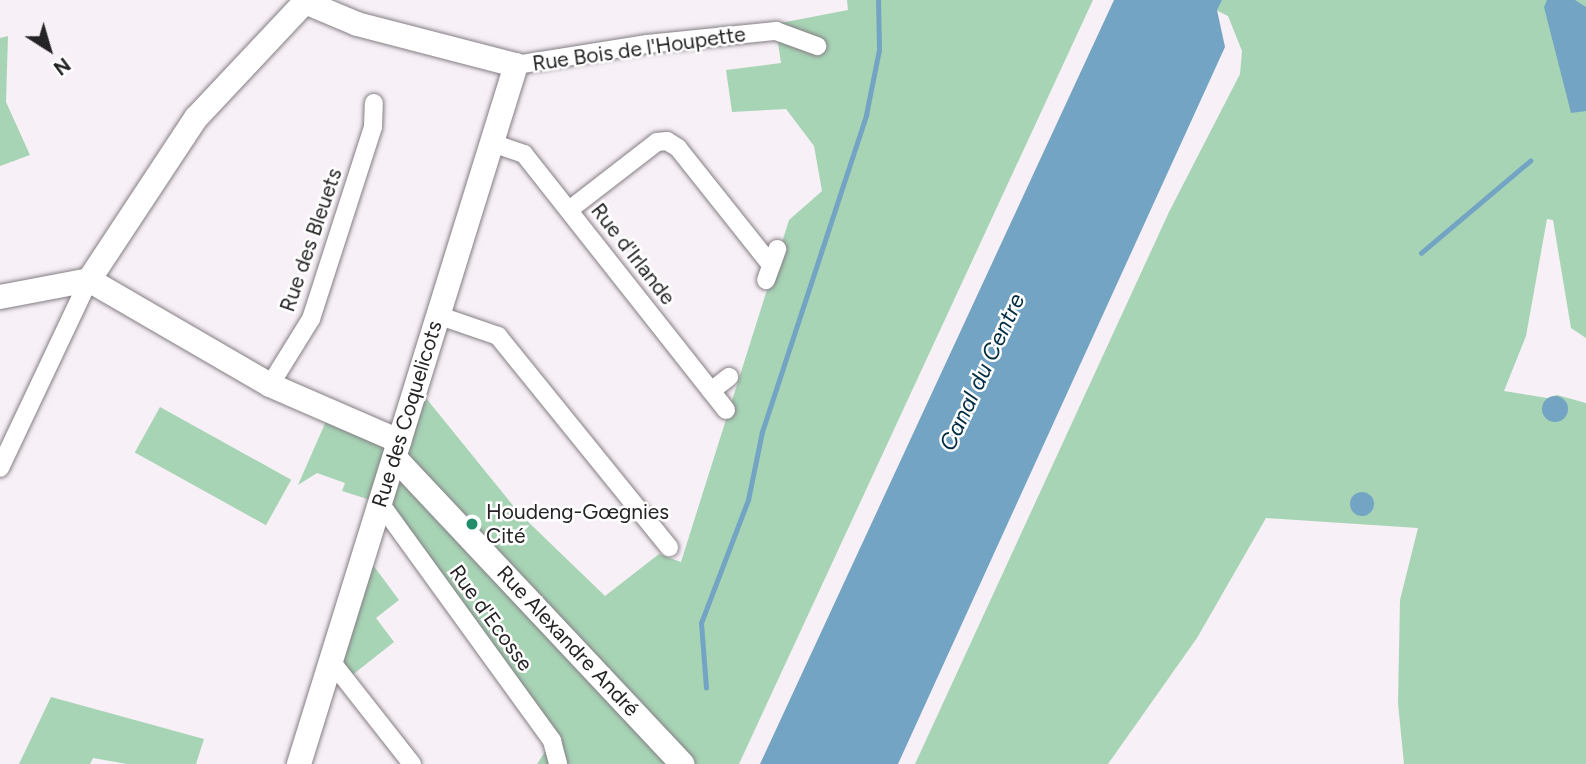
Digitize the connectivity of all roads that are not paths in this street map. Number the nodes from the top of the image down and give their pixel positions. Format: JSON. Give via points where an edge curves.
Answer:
{"nodes":[{"id":1,"x":303,"y":1,"type":"edge"},
{"id":2,"x":817,"y":46,"type":"dead end"},
{"id":3,"x":516,"y":65,"type":"junction"},
{"id":4,"x":374,"y":103,"type":"dead end"},
{"id":5,"x":492,"y":143,"type":"junction"},
{"id":6,"x":569,"y":211,"type":"junction"},
{"id":7,"x":771,"y":265,"type":"dead end"},
{"id":8,"x":89,"y":280,"type":"junction"},
{"id":9,"x":0,"y":297,"type":"edge"},
{"id":10,"x":437,"y":315,"type":"junction"},
{"id":11,"x":729,"y":377,"type":"dead end"},
{"id":12,"x":270,"y":385,"type":"junction"},
{"id":13,"x":711,"y":391,"type":"junction"},
{"id":14,"x":726,"y":410,"type":"dead end"},
{"id":15,"x":397,"y":449,"type":"junction"},
{"id":16,"x":0,"y":468,"type":"edge"},
{"id":17,"x":380,"y":503,"type":"junction"},
{"id":18,"x":669,"y":547,"type":"dead end"},
{"id":19,"x":331,"y":662,"type":"junction"},
{"id":20,"x":299,"y":764,"type":"edge"},
{"id":21,"x":412,"y":764,"type":"edge"},
{"id":22,"x":558,"y":764,"type":"edge"},
{"id":23,"x":682,"y":764,"type":"edge"}],
"edges":[{"from":1,"to":3,"type":"street","name":"Rue Bois de l'Houpette","via":[[357,24]]},
{"from":1,"to":8,"type":"street","via":[[196,118]]},
{"from":2,"to":3,"type":"street","name":"Rue Bois de l'Houpette","via":[[776,31],[647,44]]},
{"from":3,"to":5,"type":"street","name":"Rue des Coquelicots"},
{"from":4,"to":12,"type":"street","name":"Rue des Bleuets","via":[[373,127],[311,319]]},
{"from":5,"to":6,"type":"street","name":"Rue d'Irlande","via":[[524,154]]},
{"from":5,"to":10,"type":"street","name":"Rue des Coquelicots"},
{"from":6,"to":7,"type":"street","via":[[657,142],[667,141],[678,148]]},
{"from":6,"to":13,"type":"street","name":"Rue d'Irlande"},
{"from":8,"to":9,"type":"street"},
{"from":8,"to":12,"type":"street","name":"Rue Alexandre André"},
{"from":8,"to":16,"type":"street"},
{"from":10,"to":15,"type":"street","name":"Rue des Coquelicots"},
{"from":10,"to":18,"type":"street","via":[[498,336]]},
{"from":11,"to":13,"type":"street"},
{"from":12,"to":15,"type":"street","name":"Rue Alexandre André"},
{"from":13,"to":14,"type":"street","name":"Rue d'Irlande"},
{"from":15,"to":17,"type":"street","name":"Rue des Coquelicots"},
{"from":15,"to":23,"type":"street","name":"Rue Alexandre André"},
{"from":17,"to":19,"type":"street","name":"Rue des Coquelicots"},
{"from":17,"to":22,"type":"street","name":"Rue d'Ecosse","via":[[552,741]]},
{"from":19,"to":20,"type":"street","name":"Rue des Coquelicots"},
{"from":19,"to":21,"type":"street"}]}
